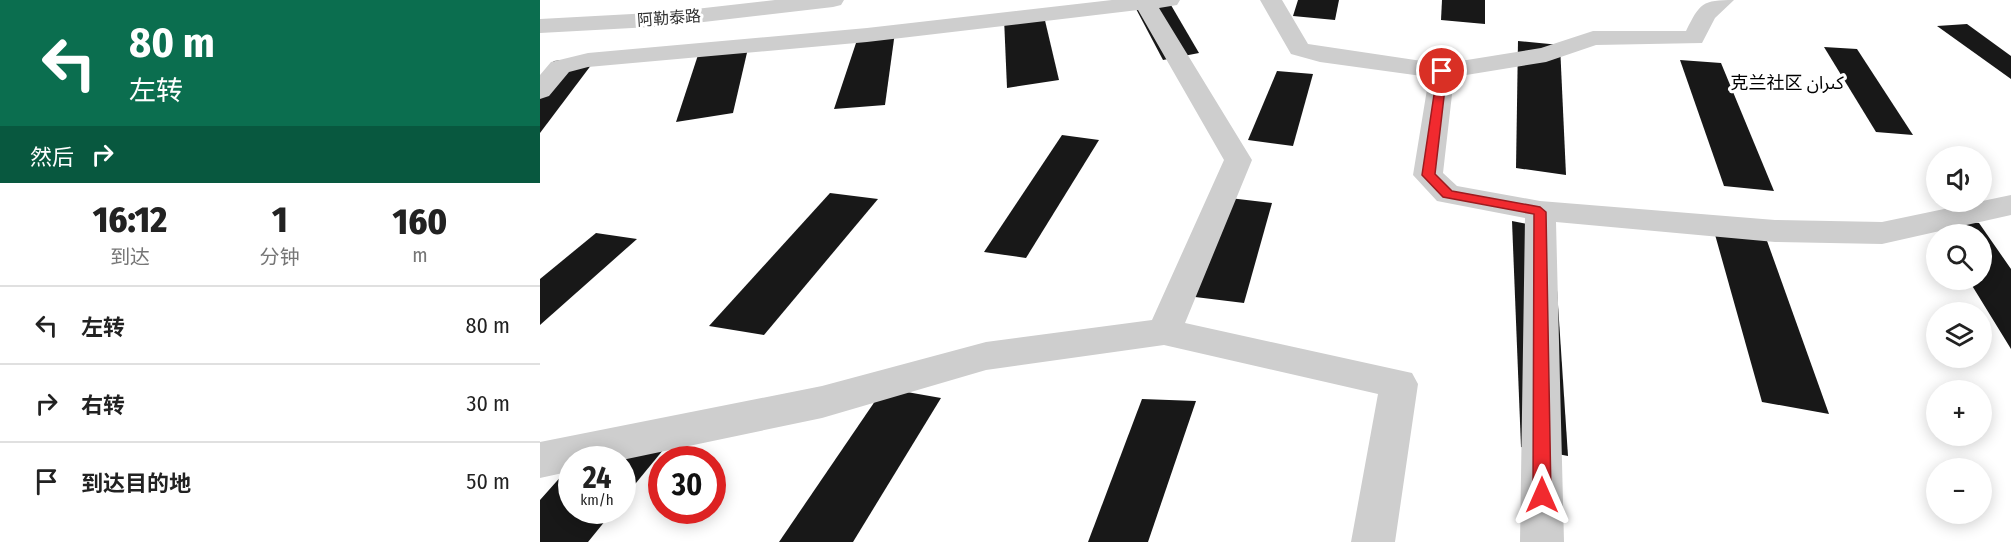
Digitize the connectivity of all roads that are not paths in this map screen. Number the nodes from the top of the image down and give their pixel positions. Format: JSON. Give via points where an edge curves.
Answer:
{"nodes":[{"id":1,"x":833,"y":0,"type":"edge"},
{"id":2,"x":1271,"y":0,"type":"edge"},
{"id":3,"x":1722,"y":0,"type":"edge"},
{"id":4,"x":1157,"y":1,"type":"edge"},
{"id":5,"x":540,"y":26,"type":"edge"},
{"id":6,"x":1442,"y":71,"type":"junction"},
{"id":7,"x":540,"y":91,"type":"edge"},
{"id":8,"x":2011,"y":205,"type":"edge"},
{"id":9,"x":1540,"y":212,"type":"junction"},
{"id":10,"x":1164,"y":332,"type":"junction"},
{"id":11,"x":540,"y":460,"type":"edge"},
{"id":12,"x":1373,"y":542,"type":"edge"},
{"id":13,"x":1542,"y":542,"type":"edge"}],
"edges":[{"from":1,"to":5,"type":"street","name":"阿勒泰路","via":[[669,19]]},
{"from":2,"to":6,"type":"street","via":[[1299,49]]},
{"from":3,"to":6,"type":"street","via":[[1705,15],[1694,38],[1593,38],[1546,55]]},
{"from":4,"to":7,"type":"street","via":[[867,35],[588,60],[560,67]]},
{"from":4,"to":10,"type":"street","via":[[1238,160]]},
{"from":6,"to":9,"type":"street","via":[[1428,175],[1448,194]]},
{"from":8,"to":9,"type":"street","via":[[1882,233],[1775,231]]},
{"from":9,"to":13,"type":"street"},
{"from":10,"to":11,"type":"street","via":[[986,356],[822,402]]},
{"from":10,"to":12,"type":"street","via":[[1399,384]]}]}
